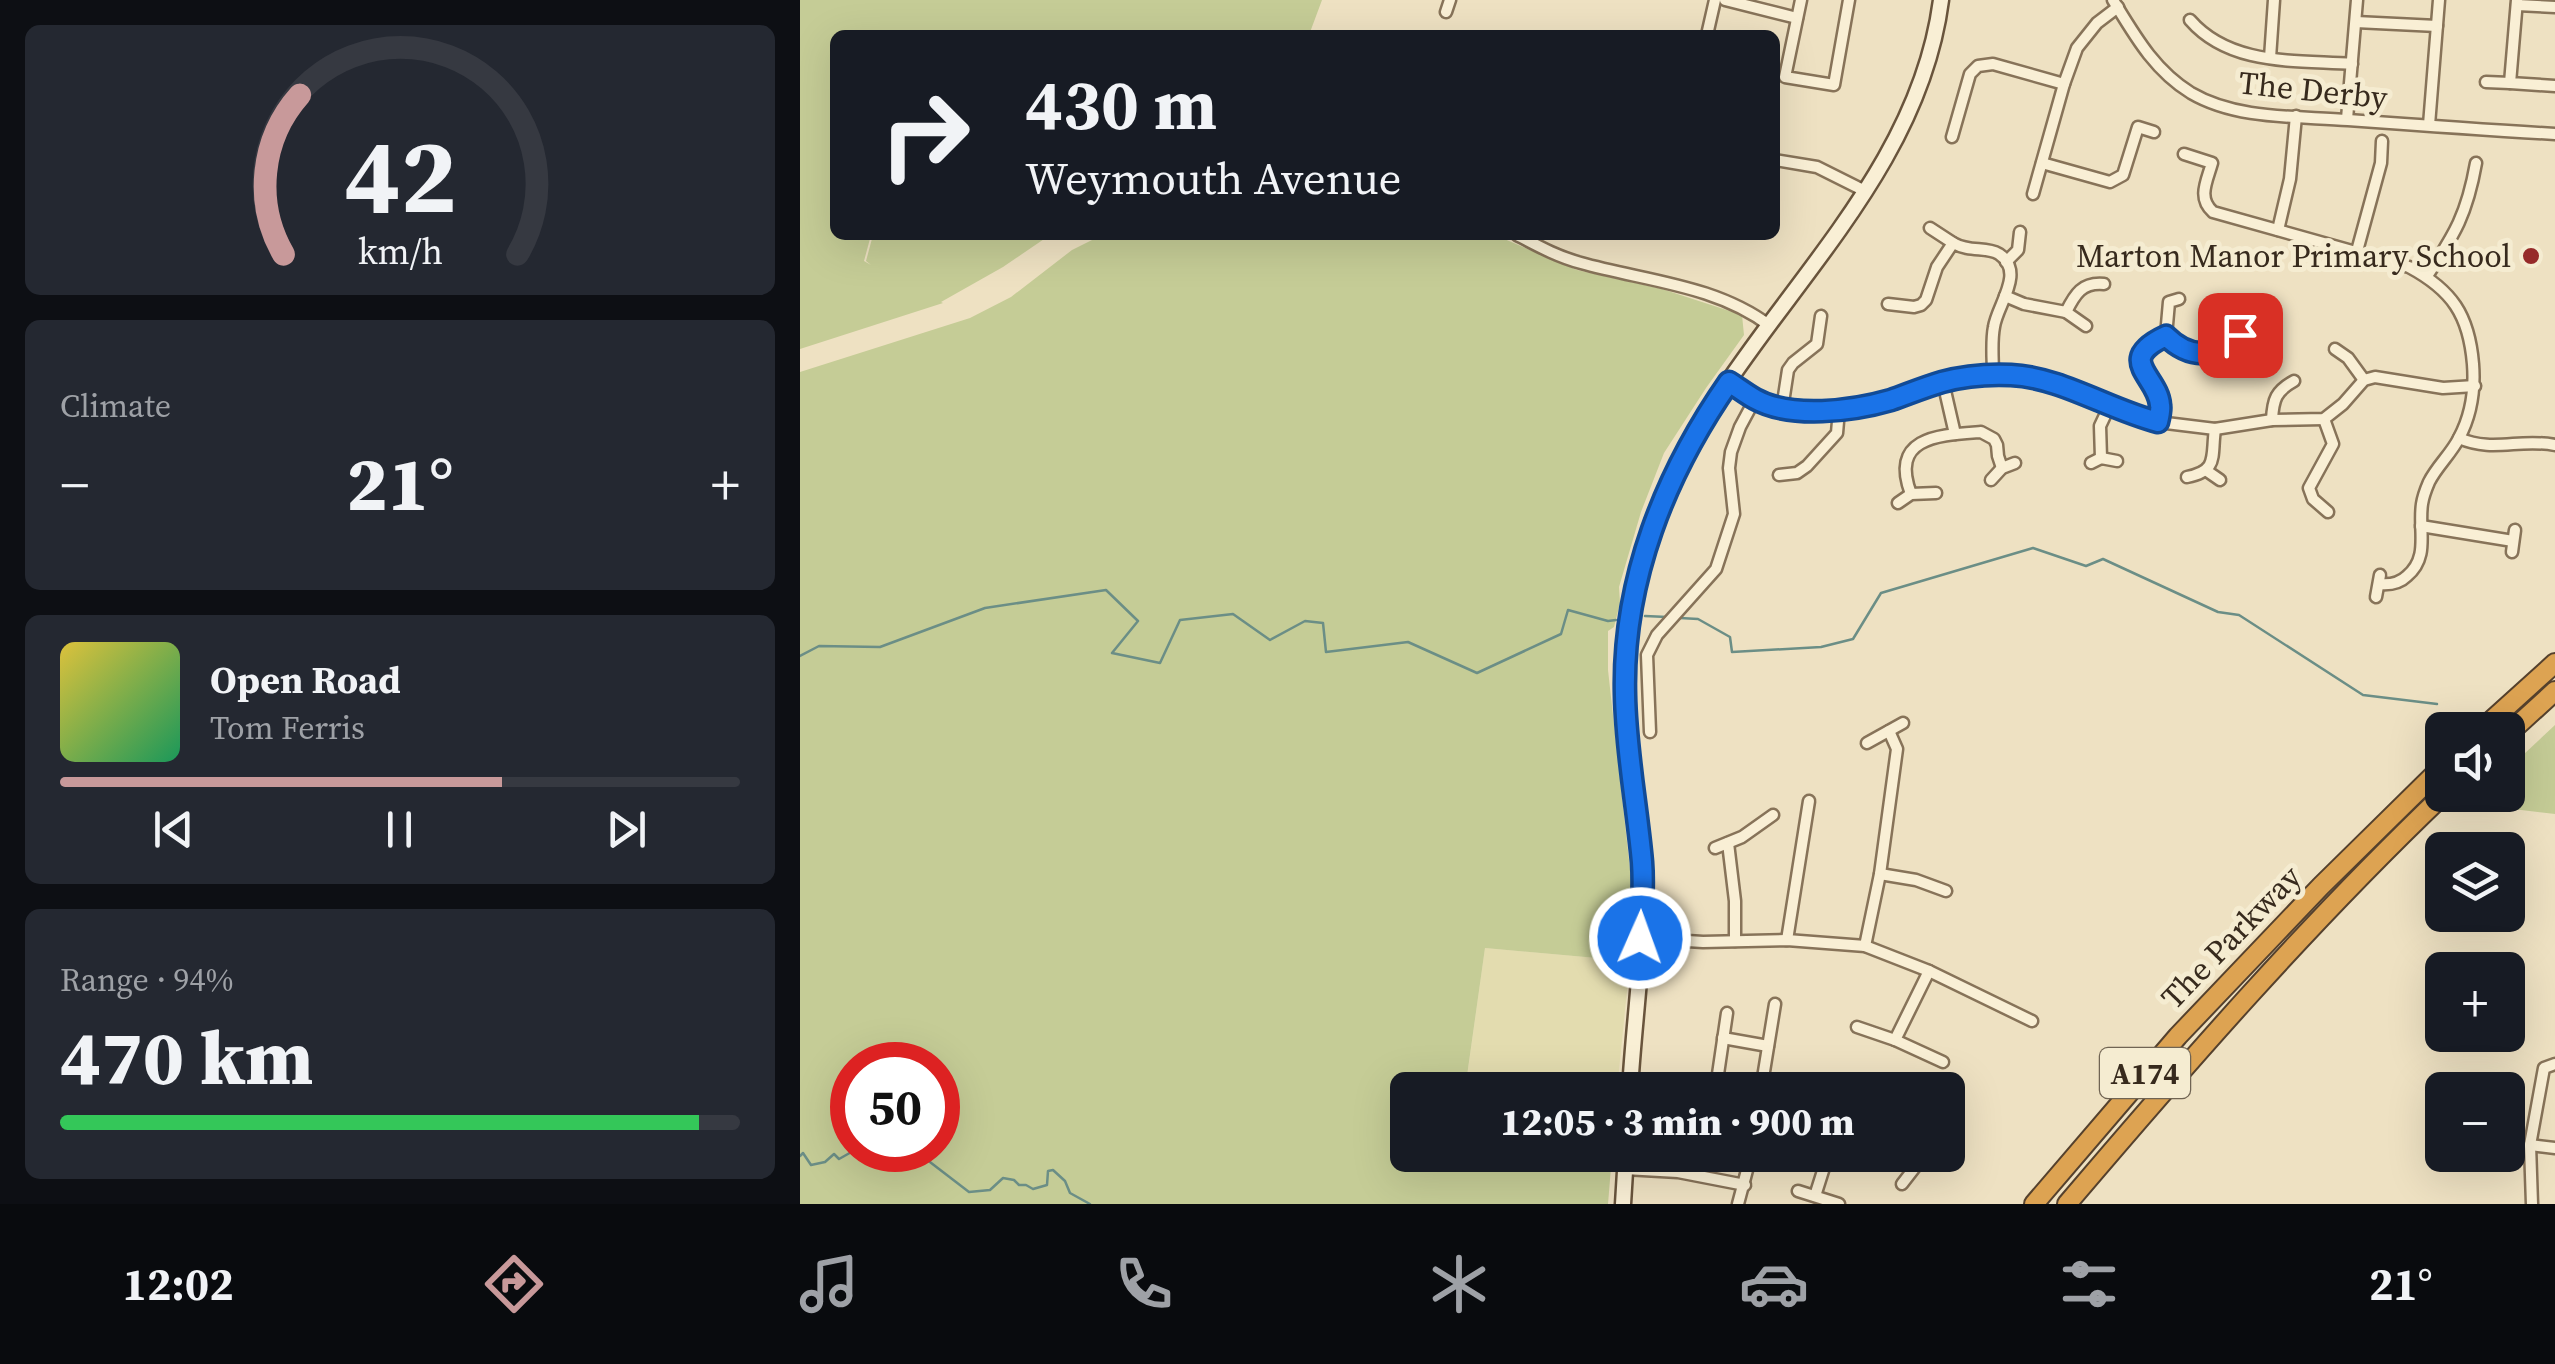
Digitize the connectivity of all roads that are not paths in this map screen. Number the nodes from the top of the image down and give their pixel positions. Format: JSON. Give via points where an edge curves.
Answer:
{"nodes":[{"id":1,"x":1450,"y":0,"type":"edge"},
{"id":2,"x":1715,"y":0,"type":"edge"},
{"id":3,"x":1725,"y":0,"type":"edge"},
{"id":4,"x":1801,"y":0,"type":"edge"},
{"id":5,"x":1849,"y":0,"type":"edge"},
{"id":6,"x":1942,"y":0,"type":"edge"},
{"id":7,"x":2274,"y":0,"type":"edge"},
{"id":8,"x":2357,"y":0,"type":"edge"},
{"id":9,"x":2438,"y":0,"type":"edge"},
{"id":10,"x":2517,"y":2,"type":"edge"},
{"id":11,"x":2115,"y":4,"type":"edge"},
{"id":12,"x":2555,"y":7,"type":"edge"},
{"id":13,"x":1446,"y":12,"type":"dead end"},
{"id":14,"x":1797,"y":18,"type":"junction"},
{"id":15,"x":2190,"y":20,"type":"dead end"},
{"id":16,"x":2356,"y":22,"type":"junction"},
{"id":17,"x":2437,"y":26,"type":"junction"},
{"id":18,"x":1709,"y":30,"type":"edge"},
{"id":19,"x":2270,"y":58,"type":"junction"},
{"id":20,"x":2352,"y":64,"type":"junction"},
{"id":21,"x":2486,"y":82,"type":"dead end"},
{"id":22,"x":2510,"y":83,"type":"junction"},
{"id":23,"x":2064,"y":84,"type":"junction"},
{"id":24,"x":2555,"y":86,"type":"edge"},
{"id":25,"x":2433,"y":90,"type":"junction"},
{"id":26,"x":2446,"y":92,"type":"dead end"},
{"id":27,"x":2296,"y":116,"type":"junction"},
{"id":28,"x":2347,"y":120,"type":"junction"},
{"id":29,"x":2430,"y":126,"type":"junction"},
{"id":30,"x":2154,"y":132,"type":"dead end"},
{"id":31,"x":2555,"y":134,"type":"edge"},
{"id":32,"x":1952,"y":137,"type":"dead end"},
{"id":33,"x":2382,"y":141,"type":"dead end"},
{"id":34,"x":2216,"y":149,"type":"dead end"},
{"id":35,"x":2184,"y":154,"type":"dead end"},
{"id":36,"x":2382,"y":154,"type":"junction"},
{"id":37,"x":2396,"y":156,"type":"dead end"},
{"id":38,"x":1780,"y":161,"type":"edge"},
{"id":39,"x":2042,"y":163,"type":"junction"},
{"id":40,"x":2212,"y":163,"type":"junction"},
{"id":41,"x":2476,"y":163,"type":"dead end"},
{"id":42,"x":2460,"y":179,"type":"dead end"},
{"id":43,"x":2473,"y":180,"type":"junction"},
{"id":44,"x":1865,"y":191,"type":"junction"},
{"id":45,"x":2033,"y":194,"type":"dead end"},
{"id":46,"x":1930,"y":228,"type":"dead end"},
{"id":47,"x":2278,"y":230,"type":"junction"},
{"id":48,"x":2020,"y":232,"type":"dead end"},
{"id":49,"x":1526,"y":240,"type":"edge"},
{"id":50,"x":1953,"y":242,"type":"junction"},
{"id":51,"x":2357,"y":252,"type":"junction"},
{"id":52,"x":2006,"y":262,"type":"junction"},
{"id":53,"x":2426,"y":276,"type":"junction"},
{"id":54,"x":2104,"y":284,"type":"dead end"},
{"id":55,"x":2005,"y":296,"type":"junction"},
{"id":56,"x":2169,"y":298,"type":"dead end"},
{"id":57,"x":1888,"y":304,"type":"dead end"},
{"id":58,"x":2247,"y":305,"type":"dead end"},
{"id":59,"x":2066,"y":312,"type":"junction"},
{"id":60,"x":1821,"y":316,"type":"dead end"},
{"id":61,"x":2246,"y":322,"type":"junction"},
{"id":62,"x":2258,"y":325,"type":"dead end"},
{"id":63,"x":1770,"y":326,"type":"junction"},
{"id":64,"x":2086,"y":326,"type":"dead end"},
{"id":65,"x":2166,"y":336,"type":"junction"},
{"id":66,"x":2335,"y":349,"type":"dead end"},
{"id":67,"x":1993,"y":375,"type":"junction"},
{"id":68,"x":2364,"y":380,"type":"junction"},
{"id":69,"x":2294,"y":381,"type":"dead end"},
{"id":70,"x":1729,"y":382,"type":"junction"},
{"id":71,"x":1943,"y":382,"type":"junction"},
{"id":72,"x":2418,"y":384,"type":"junction"},
{"id":73,"x":2475,"y":386,"type":"junction"},
{"id":74,"x":2415,"y":397,"type":"dead end"},
{"id":75,"x":1755,"y":400,"type":"junction"},
{"id":76,"x":2109,"y":406,"type":"junction"},
{"id":77,"x":1782,"y":409,"type":"junction"},
{"id":78,"x":1840,"y":410,"type":"junction"},
{"id":79,"x":2324,"y":419,"type":"junction"},
{"id":80,"x":2272,"y":420,"type":"junction"},
{"id":81,"x":2158,"y":422,"type":"junction"},
{"id":82,"x":2214,"y":428,"type":"junction"},
{"id":83,"x":1955,"y":434,"type":"junction"},
{"id":84,"x":2459,"y":438,"type":"junction"},
{"id":85,"x":2555,"y":444,"type":"edge"},
{"id":86,"x":2117,"y":461,"type":"dead end"},
{"id":87,"x":2015,"y":463,"type":"dead end"},
{"id":88,"x":2002,"y":468,"type":"junction"},
{"id":89,"x":2207,"y":471,"type":"junction"},
{"id":90,"x":1779,"y":476,"type":"dead end"},
{"id":91,"x":2187,"y":477,"type":"dead end"},
{"id":92,"x":1991,"y":480,"type":"dead end"},
{"id":93,"x":2220,"y":480,"type":"dead end"},
{"id":94,"x":1911,"y":494,"type":"junction"},
{"id":95,"x":1936,"y":494,"type":"dead end"},
{"id":96,"x":1898,"y":503,"type":"dead end"},
{"id":97,"x":2328,"y":512,"type":"dead end"},
{"id":98,"x":2421,"y":526,"type":"junction"},
{"id":99,"x":2513,"y":541,"type":"dead end"},
{"id":100,"x":2378,"y":585,"type":"dead end"},
{"id":101,"x":2555,"y":662,"type":"edge"},
{"id":102,"x":2555,"y":691,"type":"edge"},
{"id":103,"x":2501,"y":712,"type":"edge"},
{"id":104,"x":2525,"y":718,"type":"edge"},
{"id":105,"x":1904,"y":723,"type":"dead end"},
{"id":106,"x":1889,"y":731,"type":"junction"},
{"id":107,"x":1650,"y":732,"type":"dead end"},
{"id":108,"x":1867,"y":743,"type":"dead end"},
{"id":109,"x":2425,"y":784,"type":"edge"},
{"id":110,"x":1809,"y":801,"type":"dead end"},
{"id":111,"x":2426,"y":812,"type":"edge"},
{"id":112,"x":1774,"y":815,"type":"dead end"},
{"id":113,"x":1728,"y":844,"type":"junction"},
{"id":114,"x":1715,"y":848,"type":"dead end"},
{"id":115,"x":1880,"y":874,"type":"junction"},
{"id":116,"x":1946,"y":890,"type":"dead end"},
{"id":117,"x":1640,"y":938,"type":"junction"},
{"id":118,"x":1787,"y":940,"type":"junction"},
{"id":119,"x":1734,"y":941,"type":"junction"},
{"id":120,"x":1865,"y":946,"type":"junction"},
{"id":121,"x":1929,"y":970,"type":"junction"},
{"id":122,"x":1775,"y":1004,"type":"dead end"},
{"id":123,"x":1727,"y":1013,"type":"dead end"},
{"id":124,"x":2032,"y":1021,"type":"dead end"},
{"id":125,"x":1856,"y":1026,"type":"dead end"},
{"id":126,"x":1723,"y":1038,"type":"junction"},
{"id":127,"x":1895,"y":1040,"type":"junction"},
{"id":128,"x":1768,"y":1046,"type":"junction"},
{"id":129,"x":1943,"y":1062,"type":"dead end"},
{"id":130,"x":2555,"y":1064,"type":"edge"},
{"id":131,"x":1631,"y":1072,"type":"edge"},
{"id":132,"x":1718,"y":1072,"type":"edge"},
{"id":133,"x":1763,"y":1072,"type":"edge"},
{"id":134,"x":2530,"y":1145,"type":"junction"},
{"id":135,"x":2555,"y":1148,"type":"edge"},
{"id":136,"x":1625,"y":1172,"type":"edge"},
{"id":137,"x":1678,"y":1172,"type":"edge"},
{"id":138,"x":1747,"y":1172,"type":"edge"},
{"id":139,"x":1823,"y":1172,"type":"edge"},
{"id":140,"x":1909,"y":1172,"type":"edge"},
{"id":141,"x":1902,"y":1184,"type":"dead end"},
{"id":142,"x":1744,"y":1185,"type":"junction"},
{"id":143,"x":1798,"y":1191,"type":"dead end"},
{"id":144,"x":1815,"y":1196,"type":"junction"},
{"id":145,"x":1623,"y":1204,"type":"edge"},
{"id":146,"x":1738,"y":1204,"type":"edge"},
{"id":147,"x":1839,"y":1204,"type":"edge"},
{"id":148,"x":2034,"y":1204,"type":"edge"},
{"id":149,"x":2067,"y":1204,"type":"edge"},
{"id":150,"x":2532,"y":1204,"type":"edge"}],
"edges":[{"from":1,"to":13,"type":"street"},
{"from":2,"to":18,"type":"street"},
{"from":3,"to":14,"type":"street"},
{"from":4,"to":14,"type":"street"},
{"from":5,"to":14,"type":"street","via":[[1834,85],[1785,76]]},
{"from":6,"to":44,"type":"main road","via":[[1915,94]]},
{"from":7,"to":19,"type":"street"},
{"from":8,"to":16,"type":"street"},
{"from":9,"to":17,"type":"street"},
{"from":10,"to":12,"type":"street"},
{"from":10,"to":22,"type":"street"},
{"from":11,"to":23,"type":"street","via":[[2077,48]]},
{"from":11,"to":27,"type":"street","name":"The Derby","via":[[2145,52],[2192,93],[2228,108]]},
{"from":15,"to":19,"type":"street","via":[[2197,37]]},
{"from":16,"to":17,"type":"street"},
{"from":16,"to":20,"type":"street"},
{"from":17,"to":25,"type":"street"},
{"from":19,"to":20,"type":"street"},
{"from":20,"to":28,"type":"street"},
{"from":21,"to":22,"type":"street"},
{"from":22,"to":24,"type":"street"},
{"from":23,"to":32,"type":"street","via":[[1993,64],[1978,66]]},
{"from":23,"to":39,"type":"street"},
{"from":25,"to":26,"type":"street"},
{"from":25,"to":29,"type":"street"},
{"from":27,"to":28,"type":"street","name":"The Derby"},
{"from":27,"to":47,"type":"street"},
{"from":28,"to":29,"type":"street","name":"The Derby"},
{"from":29,"to":31,"type":"street","name":"The Derby"},
{"from":30,"to":39,"type":"street","via":[[2140,121],[2116,180]]},
{"from":33,"to":36,"type":"street"},
{"from":34,"to":40,"type":"street"},
{"from":35,"to":40,"type":"street"},
{"from":36,"to":37,"type":"street"},
{"from":36,"to":51,"type":"street"},
{"from":38,"to":44,"type":"street","via":[[1817,167]]},
{"from":39,"to":45,"type":"street"},
{"from":40,"to":47,"type":"street","via":[[2203,198],[2208,209]]},
{"from":41,"to":43,"type":"street"},
{"from":42,"to":43,"type":"street"},
{"from":43,"to":53,"type":"street","via":[[2462,218]]},
{"from":44,"to":63,"type":"main road"},
{"from":46,"to":50,"type":"street"},
{"from":47,"to":51,"type":"street"},
{"from":48,"to":52,"type":"street","via":[[2018,250]]},
{"from":49,"to":63,"type":"street","via":[[1579,263],[1700,291]]},
{"from":50,"to":52,"type":"street","via":[[1999,254]]},
{"from":50,"to":57,"type":"street","via":[[1921,305]]},
{"from":51,"to":53,"type":"street"},
{"from":52,"to":55,"type":"street"},
{"from":53,"to":73,"type":"street","via":[[2466,322]]},
{"from":54,"to":59,"type":"street","via":[[2078,290]]},
{"from":55,"to":59,"type":"street"},
{"from":55,"to":67,"type":"street","via":[[1994,329]]},
{"from":56,"to":65,"type":"street"},
{"from":58,"to":61,"type":"street"},
{"from":59,"to":64,"type":"street"},
{"from":60,"to":77,"type":"street","via":[[1817,344],[1788,370]]},
{"from":61,"to":62,"type":"street"},
{"from":61,"to":65,"type":"street","via":[[2228,346],[2204,354]]},
{"from":63,"to":70,"type":"main road"},
{"from":65,"to":81,"type":"street","via":[[2142,360],[2161,406]]},
{"from":66,"to":68,"type":"street"},
{"from":67,"to":71,"type":"street"},
{"from":67,"to":76,"type":"street","via":[[2063,386]]},
{"from":68,"to":72,"type":"street"},
{"from":68,"to":79,"type":"street"},
{"from":69,"to":80,"type":"street","via":[[2279,383]]},
{"from":70,"to":75,"type":"street"},
{"from":70,"to":117,"type":"main road","via":[[1665,495],[1634,595],[1624,693],[1642,864]]},
{"from":71,"to":78,"type":"street"},
{"from":71,"to":83,"type":"street"},
{"from":72,"to":73,"type":"street"},
{"from":72,"to":74,"type":"street"},
{"from":73,"to":84,"type":"street"},
{"from":75,"to":77,"type":"street"},
{"from":75,"to":107,"type":"street","via":[[1731,452],[1734,514],[1716,570],[1656,634],[1647,655]]},
{"from":76,"to":81,"type":"street"},
{"from":76,"to":86,"type":"street","via":[[2096,461]]},
{"from":77,"to":78,"type":"street"},
{"from":78,"to":90,"type":"street","via":[[1837,433],[1799,479]]},
{"from":79,"to":80,"type":"street"},
{"from":79,"to":97,"type":"street","via":[[2330,452],[2304,496]]},
{"from":80,"to":82,"type":"street"},
{"from":81,"to":82,"type":"street"},
{"from":82,"to":89,"type":"street"},
{"from":83,"to":88,"type":"street","via":[[1988,435],[1998,445]]},
{"from":83,"to":94,"type":"street","via":[[1931,437],[1912,452],[1906,472]]},
{"from":84,"to":85,"type":"street","via":[[2486,447]]},
{"from":84,"to":98,"type":"street","via":[[2427,486]]},
{"from":87,"to":88,"type":"street"},
{"from":88,"to":92,"type":"street"},
{"from":89,"to":91,"type":"street"},
{"from":89,"to":93,"type":"street"},
{"from":94,"to":95,"type":"street"},
{"from":94,"to":96,"type":"street"},
{"from":98,"to":99,"type":"street"},
{"from":98,"to":100,"type":"street","via":[[2422,554],[2413,570],[2401,581]]},
{"from":101,"to":103,"type":"highway"},
{"from":102,"to":104,"type":"highway"},
{"from":105,"to":106,"type":"street"},
{"from":106,"to":108,"type":"street"},
{"from":106,"to":115,"type":"street","via":[[1897,748]]},
{"from":109,"to":148,"type":"highway","name":"The Parkway","number":"A174","via":[[2178,1036]]},
{"from":110,"to":118,"type":"street"},
{"from":111,"to":149,"type":"highway","name":"The Parkway","number":"A174","via":[[2189,1062]]},
{"from":112,"to":113,"type":"street"},
{"from":113,"to":114,"type":"street"},
{"from":113,"to":119,"type":"street"},
{"from":115,"to":116,"type":"street"},
{"from":115,"to":120,"type":"street"},
{"from":117,"to":119,"type":"street"},
{"from":117,"to":131,"type":"main road"},
{"from":118,"to":119,"type":"street"},
{"from":118,"to":120,"type":"street"},
{"from":120,"to":121,"type":"street"},
{"from":121,"to":124,"type":"street"},
{"from":121,"to":127,"type":"street"},
{"from":122,"to":128,"type":"street"},
{"from":123,"to":126,"type":"street"},
{"from":125,"to":127,"type":"street"},
{"from":126,"to":128,"type":"street"},
{"from":126,"to":132,"type":"street"},
{"from":127,"to":129,"type":"street"},
{"from":128,"to":133,"type":"street"},
{"from":130,"to":134,"type":"street","via":[[2544,1068]]},
{"from":134,"to":135,"type":"street"},
{"from":134,"to":150,"type":"street"},
{"from":136,"to":145,"type":"main road"},
{"from":137,"to":142,"type":"street"},
{"from":138,"to":142,"type":"street"},
{"from":139,"to":144,"type":"street"},
{"from":140,"to":141,"type":"street"},
{"from":142,"to":146,"type":"street"},
{"from":143,"to":144,"type":"street"},
{"from":144,"to":147,"type":"street"}]}
